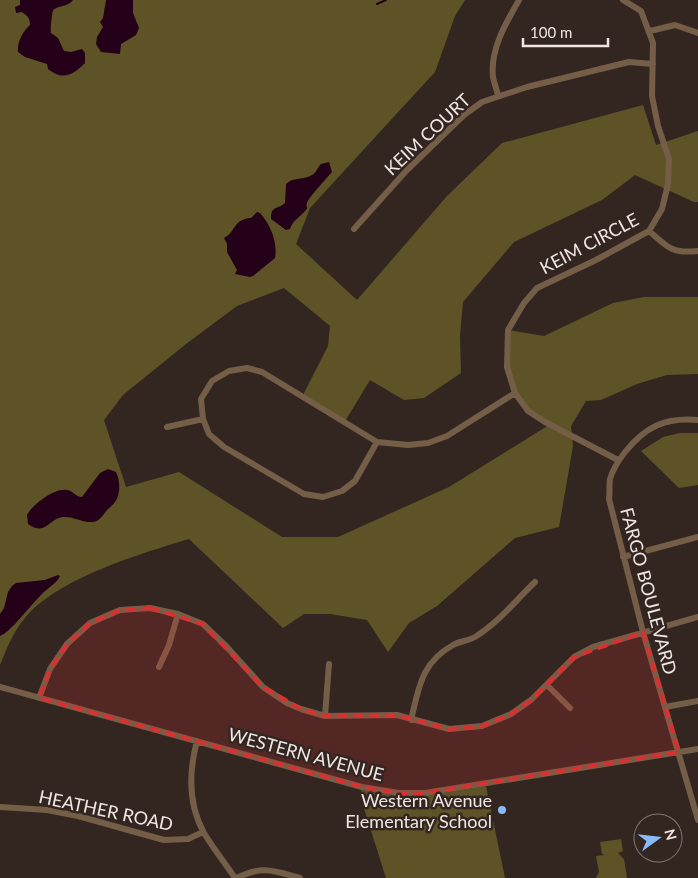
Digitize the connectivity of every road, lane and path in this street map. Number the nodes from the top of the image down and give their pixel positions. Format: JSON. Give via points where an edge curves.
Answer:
{"nodes":[{"id":1,"x":518,"y":0,"type":"edge"},
{"id":2,"x":623,"y":0,"type":"edge"},
{"id":3,"x":650,"y":31,"type":"junction"},
{"id":4,"x":698,"y":33,"type":"edge"},
{"id":5,"x":653,"y":64,"type":"junction"},
{"id":6,"x":498,"y":96,"type":"junction"},
{"id":7,"x":354,"y":229,"type":"dead end"},
{"id":8,"x":648,"y":231,"type":"junction"},
{"id":9,"x":698,"y":251,"type":"edge"},
{"id":10,"x":515,"y":394,"type":"junction"},
{"id":11,"x":203,"y":419,"type":"junction"},
{"id":12,"x":698,"y":420,"type":"edge"},
{"id":13,"x":167,"y":427,"type":"dead end"},
{"id":14,"x":377,"y":442,"type":"junction"},
{"id":15,"x":618,"y":460,"type":"junction"},
{"id":16,"x":698,"y":537,"type":"edge"},
{"id":17,"x":623,"y":557,"type":"junction"},
{"id":18,"x":535,"y":582,"type":"dead end"},
{"id":19,"x":178,"y":614,"type":"junction"},
{"id":20,"x":698,"y":617,"type":"edge"},
{"id":21,"x":643,"y":632,"type":"junction"},
{"id":22,"x":329,"y":664,"type":"dead end"},
{"id":23,"x":159,"y":667,"type":"dead end"},
{"id":24,"x":547,"y":685,"type":"junction"},
{"id":25,"x":0,"y":687,"type":"edge"},
{"id":26,"x":39,"y":698,"type":"junction"},
{"id":27,"x":698,"y":701,"type":"edge"},
{"id":28,"x":665,"y":706,"type":"junction"},
{"id":29,"x":570,"y":708,"type":"dead end"},
{"id":30,"x":325,"y":716,"type":"junction"},
{"id":31,"x":411,"y":720,"type":"junction"},
{"id":32,"x":197,"y":741,"type":"junction"},
{"id":33,"x":698,"y":749,"type":"edge"},
{"id":34,"x":679,"y":752,"type":"junction"},
{"id":35,"x":0,"y":807,"type":"edge"},
{"id":36,"x":698,"y":820,"type":"edge"},
{"id":37,"x":204,"y":832,"type":"junction"},
{"id":38,"x":236,"y":878,"type":"edge"},
{"id":39,"x":300,"y":878,"type":"edge"}],
"edges":[{"from":1,"to":6,"type":"street","via":[[502,30],[494,55],[493,76]]},
{"from":2,"to":3,"type":"street","name":"KEIM CIRCLE","via":[[641,11]]},
{"from":3,"to":4,"type":"street","via":[[675,25]]},
{"from":3,"to":5,"type":"street","name":"KEIM CIRCLE"},
{"from":5,"to":6,"type":"street","name":"KEIM COURT","via":[[629,62]]},
{"from":5,"to":8,"type":"street","name":"KEIM CIRCLE","via":[[652,96],[669,159],[662,209]]},
{"from":6,"to":7,"type":"street","name":"KEIM COURT","via":[[482,102],[464,115],[406,171]]},
{"from":8,"to":9,"type":"street","via":[[670,249]]},
{"from":8,"to":10,"type":"street","name":"KEIM CIRCLE","via":[[537,288],[524,303],[508,330],[507,367]]},
{"from":10,"to":14,"type":"street","via":[[447,436],[428,443]]},
{"from":10,"to":15,"type":"street","name":"KEIM CIRCLE","via":[[528,411],[545,422]]},
{"from":11,"to":13,"type":"street"},
{"from":11,"to":14,"type":"street","via":[[209,434],[224,446],[304,494],[323,497],[342,491],[355,481]]},
{"from":11,"to":14,"type":"street","via":[[201,399],[212,381],[229,371],[248,368],[262,372]]},
{"from":12,"to":15,"type":"street","name":"FARGO BOULEVARD","via":[[663,422],[649,429],[635,439]]},
{"from":15,"to":17,"type":"street","name":"FARGO BOULEVARD","via":[[610,481],[610,499]]},
{"from":16,"to":17,"type":"street"},
{"from":17,"to":21,"type":"street","name":"FARGO BOULEVARD"},
{"from":18,"to":31,"type":"street","via":[[474,637],[454,645],[434,659],[420,681]]},
{"from":19,"to":23,"type":"street"},
{"from":19,"to":26,"type":"street","via":[[150,608],[120,610],[90,623],[67,644],[50,669]]},
{"from":19,"to":30,"type":"street","via":[[203,624],[273,695]]},
{"from":20,"to":21,"type":"street"},
{"from":21,"to":24,"type":"street","via":[[594,647],[574,657]]},
{"from":21,"to":28,"type":"street","name":"FARGO BOULEVARD"},
{"from":22,"to":30,"type":"street"},
{"from":24,"to":29,"type":"street"},
{"from":24,"to":31,"type":"street","via":[[511,714],[482,726],[449,729]]},
{"from":25,"to":26,"type":"street","name":"WESTERN AVENUE"},
{"from":26,"to":32,"type":"street","name":"WESTERN AVENUE"},
{"from":27,"to":28,"type":"street"},
{"from":28,"to":34,"type":"street","name":"FARGO BOULEVARD"},
{"from":30,"to":31,"type":"street","via":[[382,714]]},
{"from":32,"to":34,"type":"street","name":"WESTERN AVENUE","via":[[362,787],[399,794],[425,793]]},
{"from":32,"to":37,"type":"street","via":[[191,764],[191,786],[195,810]]},
{"from":33,"to":34,"type":"street","name":"WESTERN AVENUE"},
{"from":34,"to":36,"type":"street","name":"FARGO BOULEVARD"},
{"from":35,"to":37,"type":"street","name":"HEATHER ROAD","via":[[78,816],[164,840],[188,839]]},
{"from":37,"to":38,"type":"street"},
{"from":38,"to":39,"type":"street","via":[[259,869]]}]}
